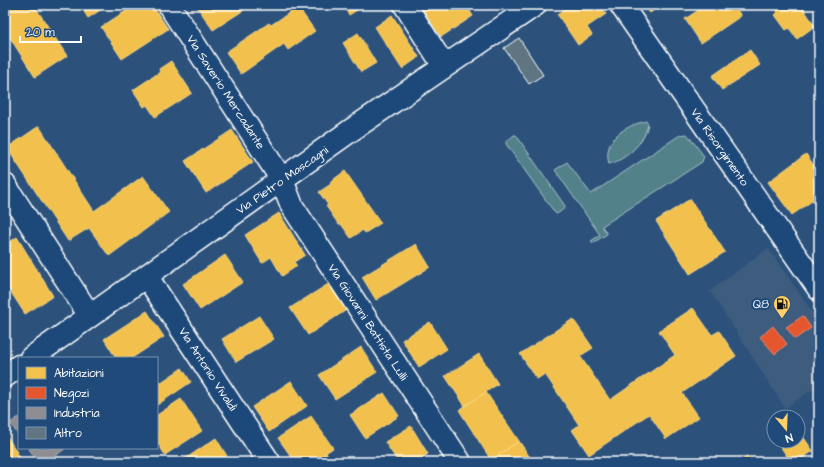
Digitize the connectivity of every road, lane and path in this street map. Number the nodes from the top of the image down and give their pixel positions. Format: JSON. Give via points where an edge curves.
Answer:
{"nodes":[{"id":1,"x":169,"y":5,"type":"edge"},
{"id":2,"x":405,"y":5,"type":"edge"},
{"id":3,"x":535,"y":5,"type":"edge"},
{"id":4,"x":621,"y":5,"type":"edge"},
{"id":5,"x":444,"y":66,"type":"junction"},
{"id":6,"x":282,"y":180,"type":"junction"},
{"id":7,"x":5,"y":185,"type":"edge"},
{"id":8,"x":147,"y":276,"type":"junction"},
{"id":9,"x":819,"y":289,"type":"edge"},
{"id":10,"x":90,"y":316,"type":"junction"},
{"id":11,"x":32,"y":357,"type":"edge"},
{"id":12,"x":18,"y":367,"type":"edge"},
{"id":13,"x":5,"y":376,"type":"edge"},
{"id":14,"x":269,"y":462,"type":"edge"},
{"id":15,"x":460,"y":462,"type":"edge"}],
"edges":[{"from":1,"to":6,"type":"street","name":"Via Saverio Mercadante"},
{"from":2,"to":5,"type":"street"},
{"from":3,"to":5,"type":"street","name":"Via Pietro Mascagni"},
{"from":4,"to":9,"type":"street","name":"Via Risorgimento"},
{"from":5,"to":6,"type":"street","name":"Via Pietro Mascagni"},
{"from":6,"to":8,"type":"street","name":"Via Pietro Mascagni"},
{"from":6,"to":15,"type":"street","name":"Via Giovanni Battista Lulli","via":[[292,206]]},
{"from":7,"to":10,"type":"street"},
{"from":8,"to":10,"type":"street","name":"Via Pietro Mascagni"},
{"from":8,"to":14,"type":"street","name":"Via Antonio Vivaldi"},
{"from":10,"to":11,"type":"street","name":"Via Pietro Mascagni"},
{"from":12,"to":13,"type":"street"}]}
